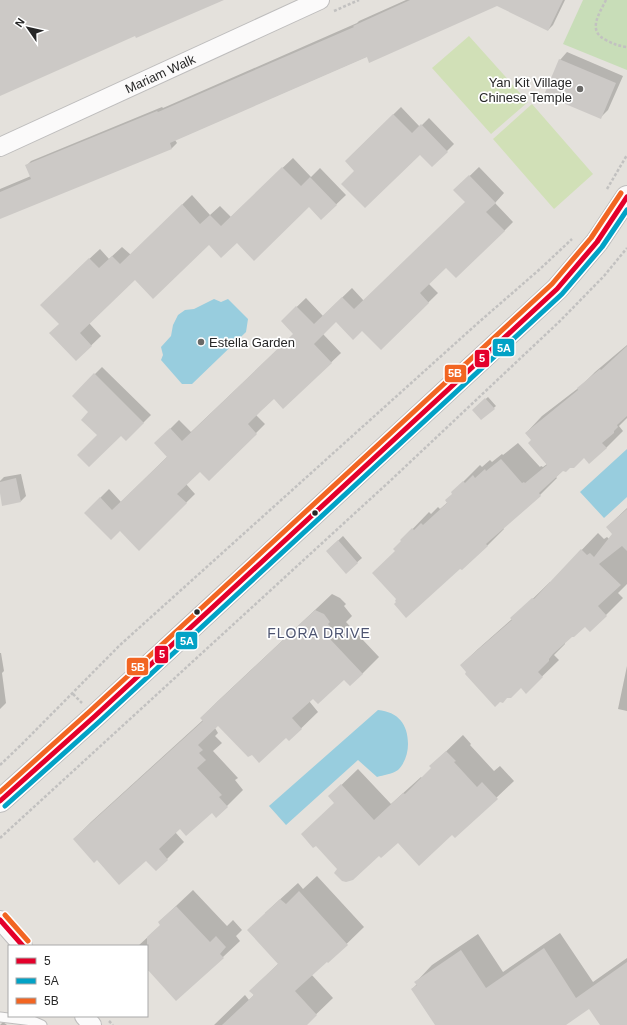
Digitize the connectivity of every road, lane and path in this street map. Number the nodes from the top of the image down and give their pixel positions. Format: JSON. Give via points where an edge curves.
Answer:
{"nodes":[{"id":1,"x":320,"y":0,"type":"edge"},
{"id":2,"x":606,"y":0,"type":"edge"},
{"id":3,"x":627,"y":47,"type":"edge"},
{"id":4,"x":0,"y":147,"type":"edge"},
{"id":5,"x":627,"y":155,"type":"edge"},
{"id":6,"x":603,"y":195,"type":"dead end"},
{"id":7,"x":624,"y":209,"type":"edge"},
{"id":8,"x":574,"y":236,"type":"dead end"},
{"id":9,"x":627,"y":248,"type":"edge"},
{"id":10,"x":0,"y":765,"type":"edge"},
{"id":11,"x":0,"y":800,"type":"edge"},
{"id":12,"x":0,"y":838,"type":"edge"},
{"id":13,"x":0,"y":920,"type":"edge"},
{"id":14,"x":22,"y":945,"type":"edge"},
{"id":15,"x":0,"y":1017,"type":"edge"},
{"id":16,"x":85,"y":1017,"type":"edge"},
{"id":17,"x":42,"y":1025,"type":"edge"},
{"id":18,"x":92,"y":1025,"type":"edge"}],
"edges":[{"from":1,"to":4,"type":"street","name":"Mariam Walk"},
{"from":2,"to":3,"type":"path","via":[[596,25],[597,34],[614,44]]},
{"from":5,"to":6,"type":"path"},
{"from":7,"to":11,"type":"street","via":[[557,288],[95,716]]},
{"from":8,"to":10,"type":"path","via":[[120,645]]},
{"from":9,"to":12,"type":"path","via":[[604,276],[560,320],[396,475]]},
{"from":13,"to":14,"type":"street"},
{"from":15,"to":17,"type":"lane","via":[[20,1018]]},
{"from":16,"to":18,"type":"street"}]}
